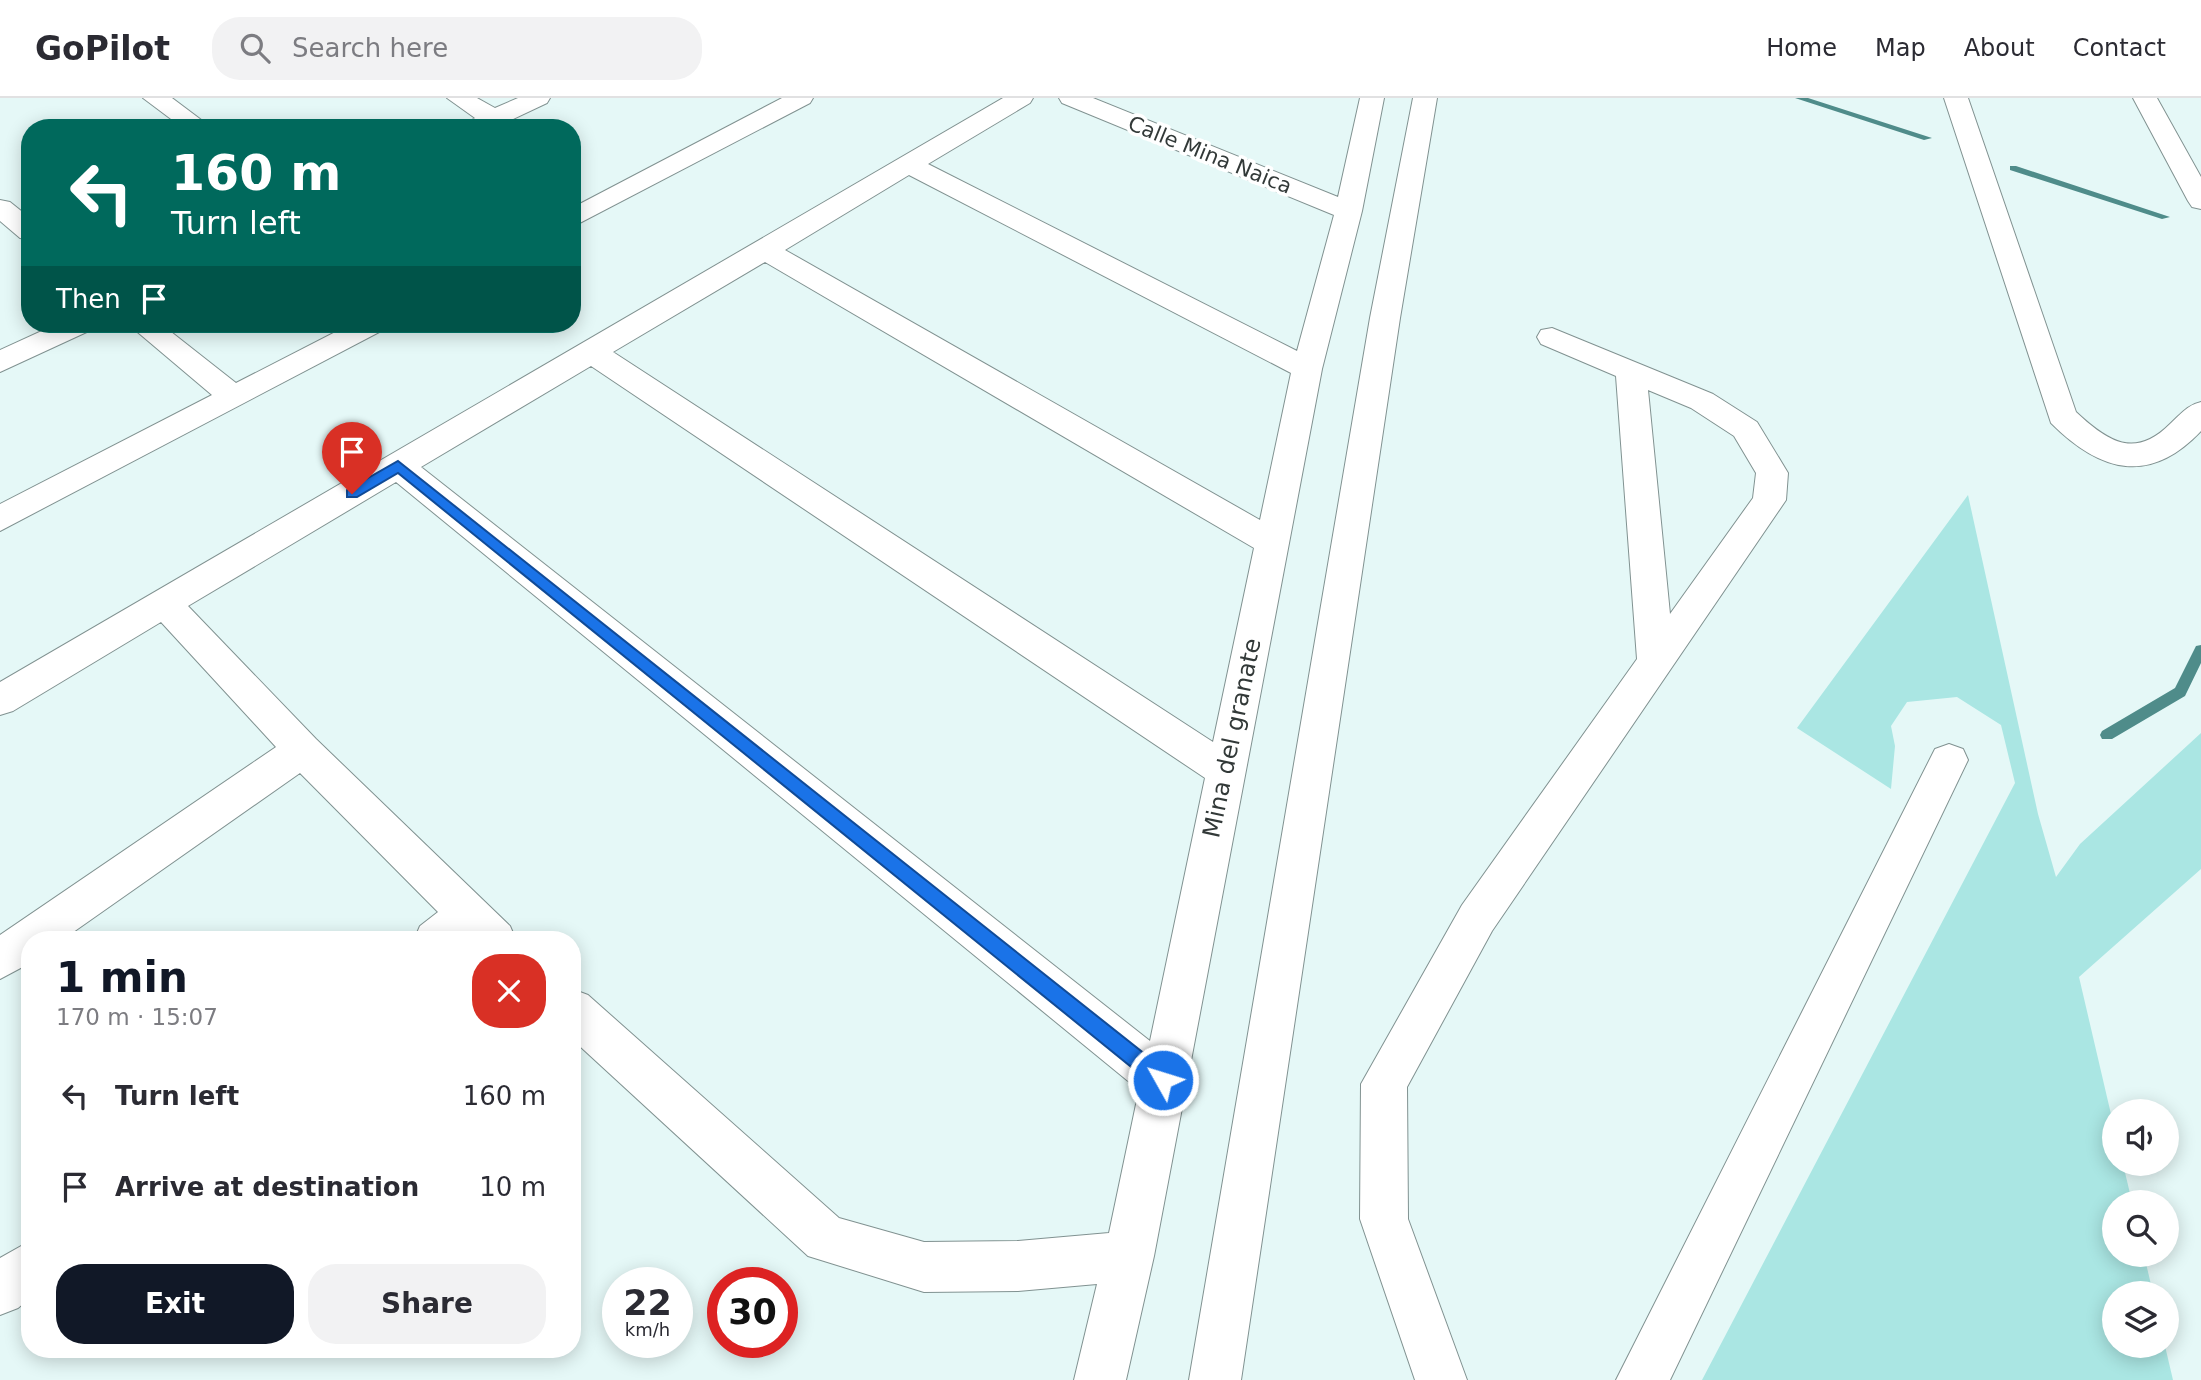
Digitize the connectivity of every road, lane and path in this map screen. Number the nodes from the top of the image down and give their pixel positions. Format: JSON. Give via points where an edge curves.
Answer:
{"nodes":[{"id":1,"x":155,"y":98,"type":"edge"},
{"id":2,"x":459,"y":98,"type":"edge"},
{"id":3,"x":538,"y":98,"type":"edge"},
{"id":4,"x":801,"y":98,"type":"edge"},
{"id":5,"x":1021,"y":98,"type":"edge"},
{"id":6,"x":1071,"y":98,"type":"edge"},
{"id":7,"x":1425,"y":98,"type":"edge"},
{"id":8,"x":1956,"y":98,"type":"edge"},
{"id":9,"x":2145,"y":98,"type":"edge"},
{"id":10,"x":1367,"y":99,"type":"edge"},
{"id":11,"x":186,"y":119,"type":"edge"},
{"id":12,"x":479,"y":119,"type":"edge"},
{"id":13,"x":492,"y":119,"type":"edge"},
{"id":14,"x":909,"y":165,"type":"junction"},
{"id":15,"x":2201,"y":201,"type":"edge"},
{"id":16,"x":0,"y":208,"type":"edge"},
{"id":17,"x":1349,"y":211,"type":"junction"},
{"id":18,"x":581,"y":214,"type":"edge"},
{"id":19,"x":21,"y":226,"type":"edge"},
{"id":20,"x":765,"y":250,"type":"junction"},
{"id":21,"x":62,"y":333,"type":"edge"},
{"id":22,"x":154,"y":333,"type":"edge"},
{"id":23,"x":356,"y":333,"type":"edge"},
{"id":24,"x":1552,"y":337,"type":"dead end"},
{"id":25,"x":592,"y":352,"type":"junction"},
{"id":26,"x":0,"y":362,"type":"edge"},
{"id":27,"x":1307,"y":369,"type":"junction"},
{"id":28,"x":1630,"y":370,"type":"junction"},
{"id":29,"x":234,"y":397,"type":"junction"},
{"id":30,"x":2201,"y":412,"type":"edge"},
{"id":31,"x":398,"y":466,"type":"junction"},
{"id":32,"x":0,"y":519,"type":"edge"},
{"id":33,"x":1272,"y":543,"type":"junction"},
{"id":34,"x":166,"y":605,"type":"junction"},
{"id":35,"x":1657,"y":661,"type":"junction"},
{"id":36,"x":0,"y":700,"type":"edge"},
{"id":37,"x":302,"y":750,"type":"junction"},
{"id":38,"x":1949,"y":760,"type":"dead end"},
{"id":39,"x":1225,"y":770,"type":"junction"},
{"id":40,"x":39,"y":931,"type":"edge"},
{"id":41,"x":465,"y":931,"type":"edge"},
{"id":42,"x":21,"y":944,"type":"edge"},
{"id":43,"x":0,"y":958,"type":"edge"},
{"id":44,"x":581,"y":1018,"type":"edge"},
{"id":45,"x":1163,"y":1080,"type":"junction"},
{"id":46,"x":1129,"y":1256,"type":"junction"},
{"id":47,"x":21,"y":1273,"type":"edge"},
{"id":48,"x":0,"y":1290,"type":"edge"},
{"id":49,"x":1100,"y":1380,"type":"edge"},
{"id":50,"x":1215,"y":1380,"type":"edge"},
{"id":51,"x":1441,"y":1380,"type":"edge"},
{"id":52,"x":1642,"y":1380,"type":"edge"}],
"edges":[{"from":1,"to":11,"type":"street"},
{"from":2,"to":12,"type":"street"},
{"from":3,"to":13,"type":"street"},
{"from":4,"to":18,"type":"street"},
{"from":5,"to":14,"type":"street"},
{"from":6,"to":17,"type":"street","name":"Calle Mina Naica"},
{"from":7,"to":50,"type":"street","via":[[1383,332]]},
{"from":8,"to":30,"type":"street","via":[[2062,416],[2080,435],[2108,449],[2139,456],[2160,450]]},
{"from":9,"to":15,"type":"street"},
{"from":10,"to":17,"type":"street","name":"Mina del granate"},
{"from":14,"to":20,"type":"street"},
{"from":14,"to":27,"type":"street"},
{"from":16,"to":19,"type":"street"},
{"from":17,"to":27,"type":"street","name":"Mina del granate"},
{"from":20,"to":25,"type":"street"},
{"from":20,"to":33,"type":"street"},
{"from":21,"to":26,"type":"street"},
{"from":22,"to":29,"type":"street"},
{"from":23,"to":29,"type":"street"},
{"from":24,"to":28,"type":"street"},
{"from":25,"to":31,"type":"street"},
{"from":25,"to":39,"type":"street"},
{"from":27,"to":33,"type":"street","name":"Mina del granate"},
{"from":28,"to":35,"type":"street"},
{"from":28,"to":35,"type":"street","via":[[1702,401],[1746,429],[1772,473],[1769,500]]},
{"from":29,"to":32,"type":"street"},
{"from":31,"to":34,"type":"street"},
{"from":31,"to":45,"type":"street"},
{"from":33,"to":39,"type":"street","name":"Mina del granate"},
{"from":34,"to":36,"type":"street"},
{"from":34,"to":37,"type":"street"},
{"from":35,"to":51,"type":"street","via":[[1477,918],[1384,1084],[1384,1219]]},
{"from":37,"to":40,"type":"street"},
{"from":37,"to":41,"type":"street"},
{"from":38,"to":52,"type":"street"},
{"from":39,"to":45,"type":"street","name":"Mina del granate"},
{"from":42,"to":43,"type":"street"},
{"from":44,"to":46,"type":"street","via":[[825,1240],[924,1267],[1018,1266]]},
{"from":45,"to":46,"type":"street","name":"Mina del granate"},
{"from":46,"to":49,"type":"street","name":"Mina del granate"},
{"from":47,"to":48,"type":"street"}]}
